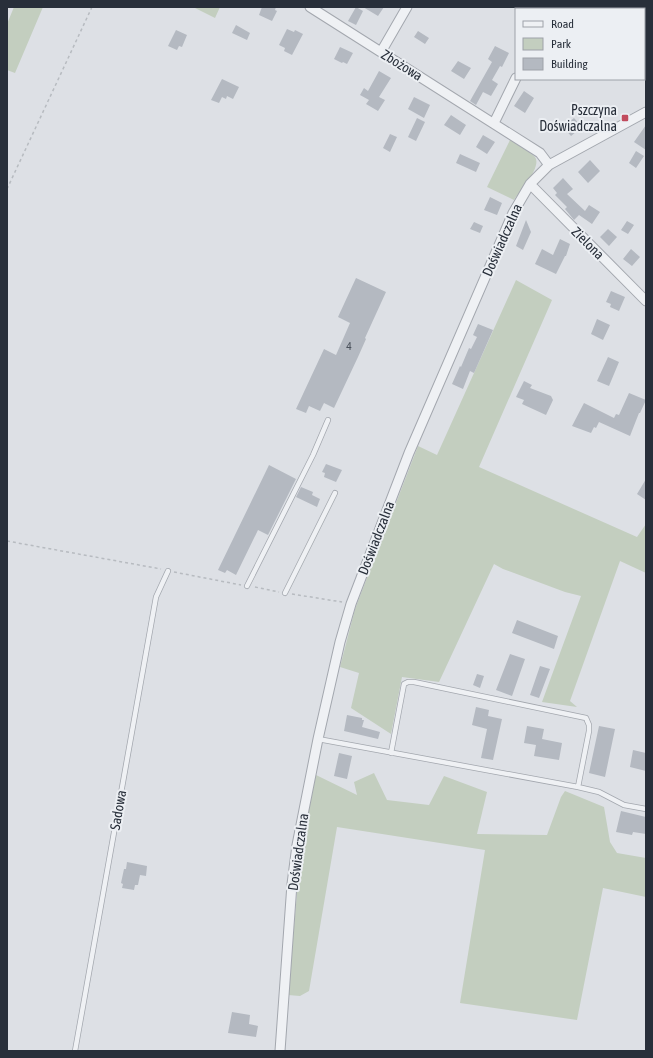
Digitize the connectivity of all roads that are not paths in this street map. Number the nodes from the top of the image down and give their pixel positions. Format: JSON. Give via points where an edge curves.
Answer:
{"nodes":[{"id":1,"x":310,"y":7,"type":"edge"},
{"id":2,"x":407,"y":7,"type":"edge"},
{"id":3,"x":381,"y":52,"type":"junction"},
{"id":4,"x":515,"y":80,"type":"edge"},
{"id":5,"x":646,"y":112,"type":"edge"},
{"id":6,"x":494,"y":123,"type":"junction"},
{"id":7,"x":549,"y":165,"type":"junction"},
{"id":8,"x":530,"y":184,"type":"junction"},
{"id":9,"x":646,"y":301,"type":"edge"},
{"id":10,"x":328,"y":420,"type":"dead end"},
{"id":11,"x":335,"y":493,"type":"dead end"},
{"id":12,"x":168,"y":571,"type":"road end"},
{"id":13,"x":247,"y":586,"type":"road end"},
{"id":14,"x":285,"y":593,"type":"road end"},
{"id":15,"x":318,"y":739,"type":"junction"},
{"id":16,"x":391,"y":753,"type":"junction"},
{"id":17,"x":578,"y":787,"type":"junction"},
{"id":18,"x":646,"y":810,"type":"edge"},
{"id":19,"x":75,"y":1051,"type":"edge"},
{"id":20,"x":280,"y":1051,"type":"edge"}],
"edges":[{"from":1,"to":3,"type":"street","name":"Zbożowa"},
{"from":2,"to":3,"type":"street"},
{"from":3,"to":6,"type":"street","name":"Zbożowa"},
{"from":4,"to":6,"type":"street"},
{"from":5,"to":7,"type":"street","name":"Doświadczalna"},
{"from":6,"to":7,"type":"street","name":"Zbożowa","via":[[540,153]]},
{"from":7,"to":8,"type":"street","name":"Doświadczalna"},
{"from":8,"to":9,"type":"street","name":"Zielona"},
{"from":8,"to":15,"type":"street","name":"Doświadczalna","via":[[513,213],[418,432],[351,604]]},
{"from":10,"to":13,"type":"lane","via":[[313,456]]},
{"from":11,"to":14,"type":"lane"},
{"from":12,"to":19,"type":"lane","name":"Sadowa","via":[[156,597]]},
{"from":15,"to":16,"type":"lane"},
{"from":15,"to":20,"type":"street","name":"Doświadczalna","via":[[292,884]]},
{"from":16,"to":17,"type":"lane"},
{"from":16,"to":17,"type":"lane","via":[[404,684],[414,682],[586,718],[589,731]]},
{"from":17,"to":18,"type":"lane","via":[[599,792],[624,805]]}]}
